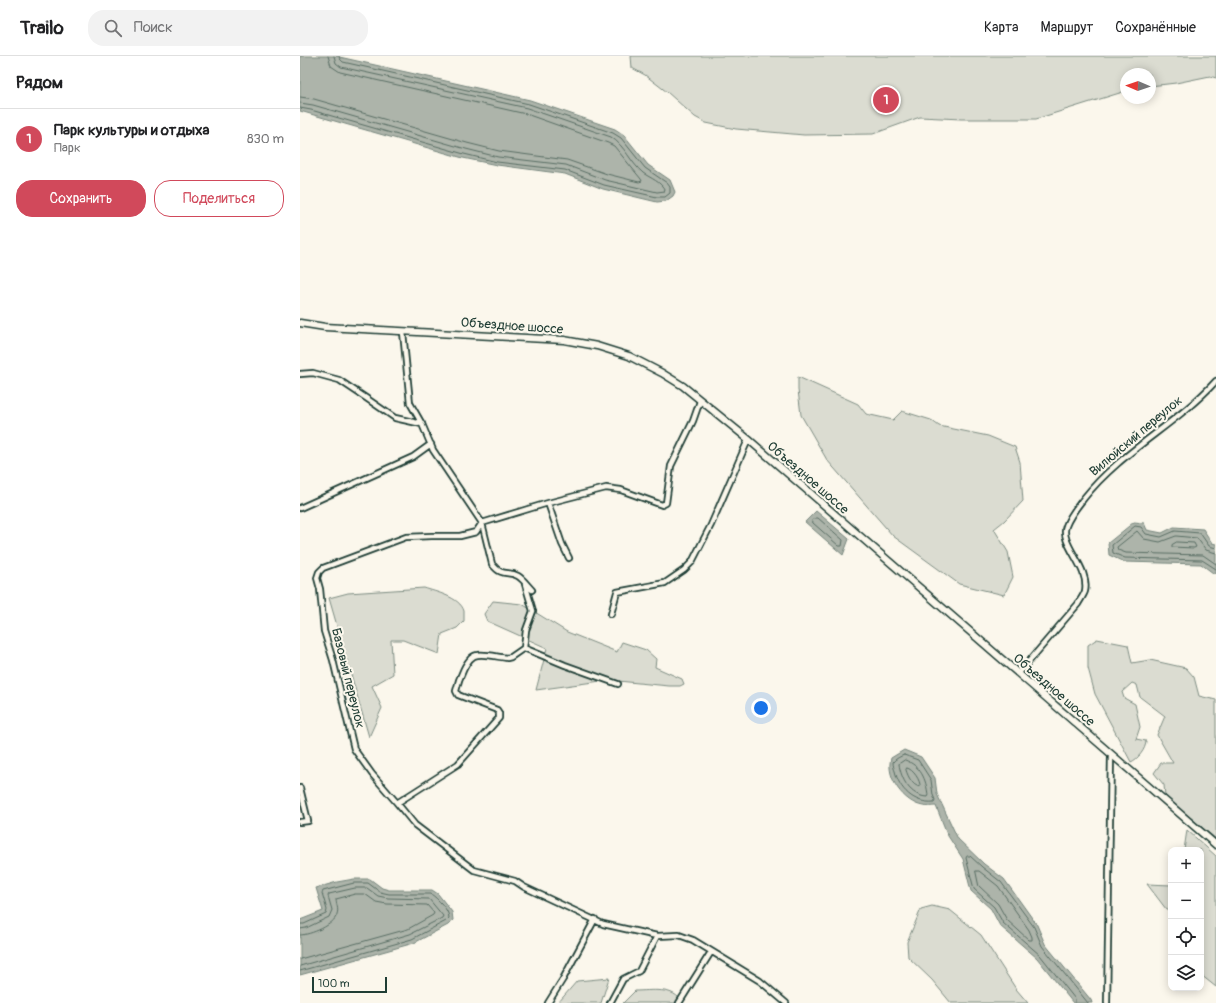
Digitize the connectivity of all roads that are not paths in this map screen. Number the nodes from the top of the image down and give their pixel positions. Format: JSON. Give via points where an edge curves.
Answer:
{"nodes":[{"id":1,"x":300,"y":323,"type":"edge"},
{"id":2,"x":403,"y":332,"type":"junction"},
{"id":3,"x":300,"y":374,"type":"edge"},
{"id":4,"x":1216,"y":381,"type":"edge"},
{"id":5,"x":700,"y":401,"type":"junction"},
{"id":6,"x":422,"y":424,"type":"junction"},
{"id":7,"x":748,"y":440,"type":"junction"},
{"id":8,"x":431,"y":444,"type":"junction"},
{"id":9,"x":548,"y":502,"type":"junction"},
{"id":10,"x":300,"y":508,"type":"edge"},
{"id":11,"x":482,"y":523,"type":"junction"},
{"id":12,"x":569,"y":558,"type":"dead end"},
{"id":13,"x":524,"y":582,"type":"junction"},
{"id":14,"x":532,"y":590,"type":"dead end"},
{"id":15,"x":611,"y":614,"type":"dead end"},
{"id":16,"x":524,"y":648,"type":"junction"},
{"id":17,"x":1019,"y":673,"type":"junction"},
{"id":18,"x":618,"y":684,"type":"dead end"},
{"id":19,"x":1111,"y":755,"type":"junction"},
{"id":20,"x":300,"y":788,"type":"edge"},
{"id":21,"x":397,"y":803,"type":"junction"},
{"id":22,"x":300,"y":822,"type":"edge"},
{"id":23,"x":1216,"y":845,"type":"edge"},
{"id":24,"x":595,"y":919,"type":"junction"},
{"id":25,"x":657,"y":936,"type":"junction"},
{"id":26,"x":711,"y":952,"type":"junction"},
{"id":27,"x":778,"y":1000,"type":"edge"},
{"id":28,"x":548,"y":1003,"type":"edge"},
{"id":29,"x":610,"y":1003,"type":"edge"},
{"id":30,"x":679,"y":1003,"type":"edge"},
{"id":31,"x":786,"y":1003,"type":"edge"},
{"id":32,"x":1107,"y":1003,"type":"edge"}],
"edges":[{"from":1,"to":2,"type":"main road","name":"Объездное шоссе","via":[[325,328]]},
{"from":2,"to":5,"type":"main road","name":"Объездное шоссе","via":[[564,340],[597,346],[628,356],[662,373]]},
{"from":2,"to":6,"type":"street","via":[[410,403]]},
{"from":3,"to":6,"type":"street","via":[[339,380],[395,418]]},
{"from":4,"to":17,"type":"street","name":"Вилюйский переулок","via":[[1096,482],[1069,517],[1065,528],[1066,539],[1082,569],[1086,582],[1085,592],[1078,604]]},
{"from":5,"to":7,"type":"main road","name":"Объездное шоссе"},
{"from":5,"to":9,"type":"street","name":"Базовый переулок","via":[[671,466],[666,503],[662,505],[621,490],[606,488]]},
{"from":6,"to":8,"type":"street"},
{"from":7,"to":15,"type":"street","via":[[711,526],[692,562],[665,583],[617,592]]},
{"from":7,"to":17,"type":"main road","name":"Объездное шоссе"},
{"from":8,"to":10,"type":"street","via":[[413,457]]},
{"from":8,"to":11,"type":"street"},
{"from":9,"to":11,"type":"street","name":"Базовый переулок"},
{"from":9,"to":12,"type":"street"},
{"from":11,"to":13,"type":"street","via":[[492,564],[502,573],[518,575]]},
{"from":11,"to":21,"type":"street","name":"Базовый переулок","via":[[476,532],[460,536],[406,537],[323,568],[317,578],[324,631],[354,749]]},
{"from":13,"to":14,"type":"street"},
{"from":13,"to":16,"type":"street","via":[[533,611],[526,630]]},
{"from":16,"to":18,"type":"street"},
{"from":16,"to":21,"type":"street","via":[[507,658],[478,654],[466,663],[456,691],[458,695],[497,710],[500,713],[499,718],[458,764]]},
{"from":17,"to":19,"type":"main road","name":"Объездное шоссе"},
{"from":19,"to":23,"type":"main road","name":"Объездное шоссе"},
{"from":19,"to":32,"type":"street"},
{"from":20,"to":22,"type":"street","via":[[308,821]]},
{"from":21,"to":24,"type":"street","name":"Базовый переулок","via":[[415,825],[474,870],[515,881]]},
{"from":24,"to":25,"type":"street","name":"Базовый переулок","via":[[603,924]]},
{"from":24,"to":28,"type":"street","via":[[564,979]]},
{"from":25,"to":26,"type":"street","name":"Базовый переулок","via":[[679,935]]},
{"from":25,"to":29,"type":"street","via":[[639,971],[623,978]]},
{"from":26,"to":27,"type":"street","name":"Базовый переулок","via":[[760,981]]},
{"from":26,"to":30,"type":"street"},
{"from":27,"to":31,"type":"street","name":"Базовый переулок"}]}
